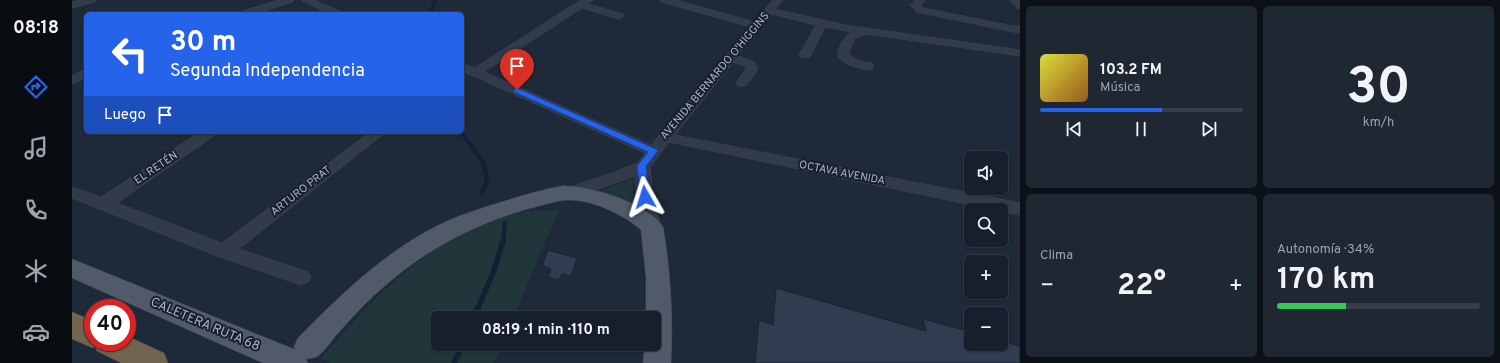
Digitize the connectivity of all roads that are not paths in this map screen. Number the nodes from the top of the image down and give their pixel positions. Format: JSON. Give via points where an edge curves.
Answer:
{"nodes":[{"id":1,"x":92,"y":0,"type":"edge"},
{"id":2,"x":289,"y":0,"type":"edge"},
{"id":3,"x":306,"y":0,"type":"edge"},
{"id":4,"x":665,"y":0,"type":"edge"},
{"id":5,"x":778,"y":0,"type":"edge"},
{"id":6,"x":920,"y":0,"type":"edge"},
{"id":7,"x":1015,"y":0,"type":"edge"},
{"id":8,"x":582,"y":2,"type":"edge"},
{"id":9,"x":73,"y":5,"type":"edge"},
{"id":10,"x":1020,"y":6,"type":"edge"},
{"id":11,"x":769,"y":11,"type":"junction"},
{"id":12,"x":251,"y":12,"type":"edge"},
{"id":13,"x":333,"y":12,"type":"edge"},
{"id":14,"x":619,"y":16,"type":"dead end"},
{"id":15,"x":822,"y":23,"type":"junction"},
{"id":16,"x":757,"y":26,"type":"junction"},
{"id":17,"x":1020,"y":29,"type":"edge"},
{"id":18,"x":867,"y":31,"type":"junction"},
{"id":19,"x":1020,"y":52,"type":"edge"},
{"id":20,"x":805,"y":55,"type":"dead end"},
{"id":21,"x":731,"y":57,"type":"junction"},
{"id":22,"x":868,"y":66,"type":"dead end"},
{"id":23,"x":464,"y":68,"type":"edge"},
{"id":24,"x":476,"y":72,"type":"junction"},
{"id":25,"x":84,"y":75,"type":"edge"},
{"id":26,"x":72,"y":80,"type":"edge"},
{"id":27,"x":742,"y":82,"type":"dead end"},
{"id":28,"x":207,"y":134,"type":"edge"},
{"id":29,"x":375,"y":134,"type":"edge"},
{"id":30,"x":665,"y":138,"type":"junction"},
{"id":31,"x":653,"y":151,"type":"junction"},
{"id":32,"x":642,"y":166,"type":"junction"},
{"id":33,"x":72,"y":192,"type":"edge"},
{"id":34,"x":570,"y":193,"type":"junction"},
{"id":35,"x":102,"y":204,"type":"junction"},
{"id":36,"x":1020,"y":209,"type":"edge"},
{"id":37,"x":652,"y":227,"type":"junction"},
{"id":38,"x":224,"y":251,"type":"junction"},
{"id":39,"x":72,"y":268,"type":"edge"},
{"id":40,"x":301,"y":277,"type":"dead end"},
{"id":41,"x":72,"y":325,"type":"edge"},
{"id":42,"x":84,"y":331,"type":"edge"},
{"id":43,"x":127,"y":351,"type":"edge"},
{"id":44,"x":301,"y":355,"type":"edge"},
{"id":45,"x":153,"y":363,"type":"edge"},
{"id":46,"x":657,"y":363,"type":"edge"}],
"edges":[{"from":1,"to":9,"type":"street"},
{"from":2,"to":12,"type":"street"},
{"from":3,"to":13,"type":"street"},
{"from":4,"to":16,"type":"street"},
{"from":5,"to":11,"type":"street","name":"AVENIDA BERNARDO O'HIGGINS"},
{"from":6,"to":17,"type":"street","via":[[916,6],[920,10]]},
{"from":7,"to":10,"type":"street"},
{"from":8,"to":14,"type":"street"},
{"from":8,"to":24,"type":"street"},
{"from":11,"to":15,"type":"street"},
{"from":11,"to":16,"type":"street","name":"AVENIDA BERNARDO O'HIGGINS"},
{"from":15,"to":18,"type":"street"},
{"from":15,"to":20,"type":"street"},
{"from":16,"to":21,"type":"street","name":"AVENIDA BERNARDO O'HIGGINS"},
{"from":18,"to":19,"type":"street"},
{"from":18,"to":22,"type":"street","via":[[851,36],[843,52],[844,57]]},
{"from":21,"to":27,"type":"street","via":[[752,67]]},
{"from":21,"to":30,"type":"street","name":"AVENIDA BERNARDO O'HIGGINS"},
{"from":23,"to":24,"type":"street"},
{"from":24,"to":31,"type":"street"},
{"from":25,"to":26,"type":"street"},
{"from":28,"to":35,"type":"street","name":"EL RETÉN"},
{"from":29,"to":38,"type":"street","name":"ARTURO PRAT"},
{"from":30,"to":31,"type":"street","name":"AVENIDA BERNARDO O'HIGGINS"},
{"from":30,"to":36,"type":"street","name":"OCTAVA AVENIDA"},
{"from":31,"to":32,"type":"street","name":"AVENIDA BERNARDO O'HIGGINS"},
{"from":32,"to":34,"type":"street"},
{"from":32,"to":37,"type":"street","via":[[645,197]]},
{"from":33,"to":35,"type":"street"},
{"from":34,"to":37,"type":"main road","via":[[620,207],[637,215]]},
{"from":34,"to":44,"type":"main road","via":[[501,209],[436,236],[398,260],[372,281]]},
{"from":35,"to":38,"type":"street"},
{"from":37,"to":46,"type":"main road","via":[[659,298]]},
{"from":38,"to":40,"type":"street"},
{"from":39,"to":44,"type":"main road","name":"CALETERA RUTA 68"},
{"from":41,"to":42,"type":"highway"},
{"from":43,"to":45,"type":"highway"}]}
